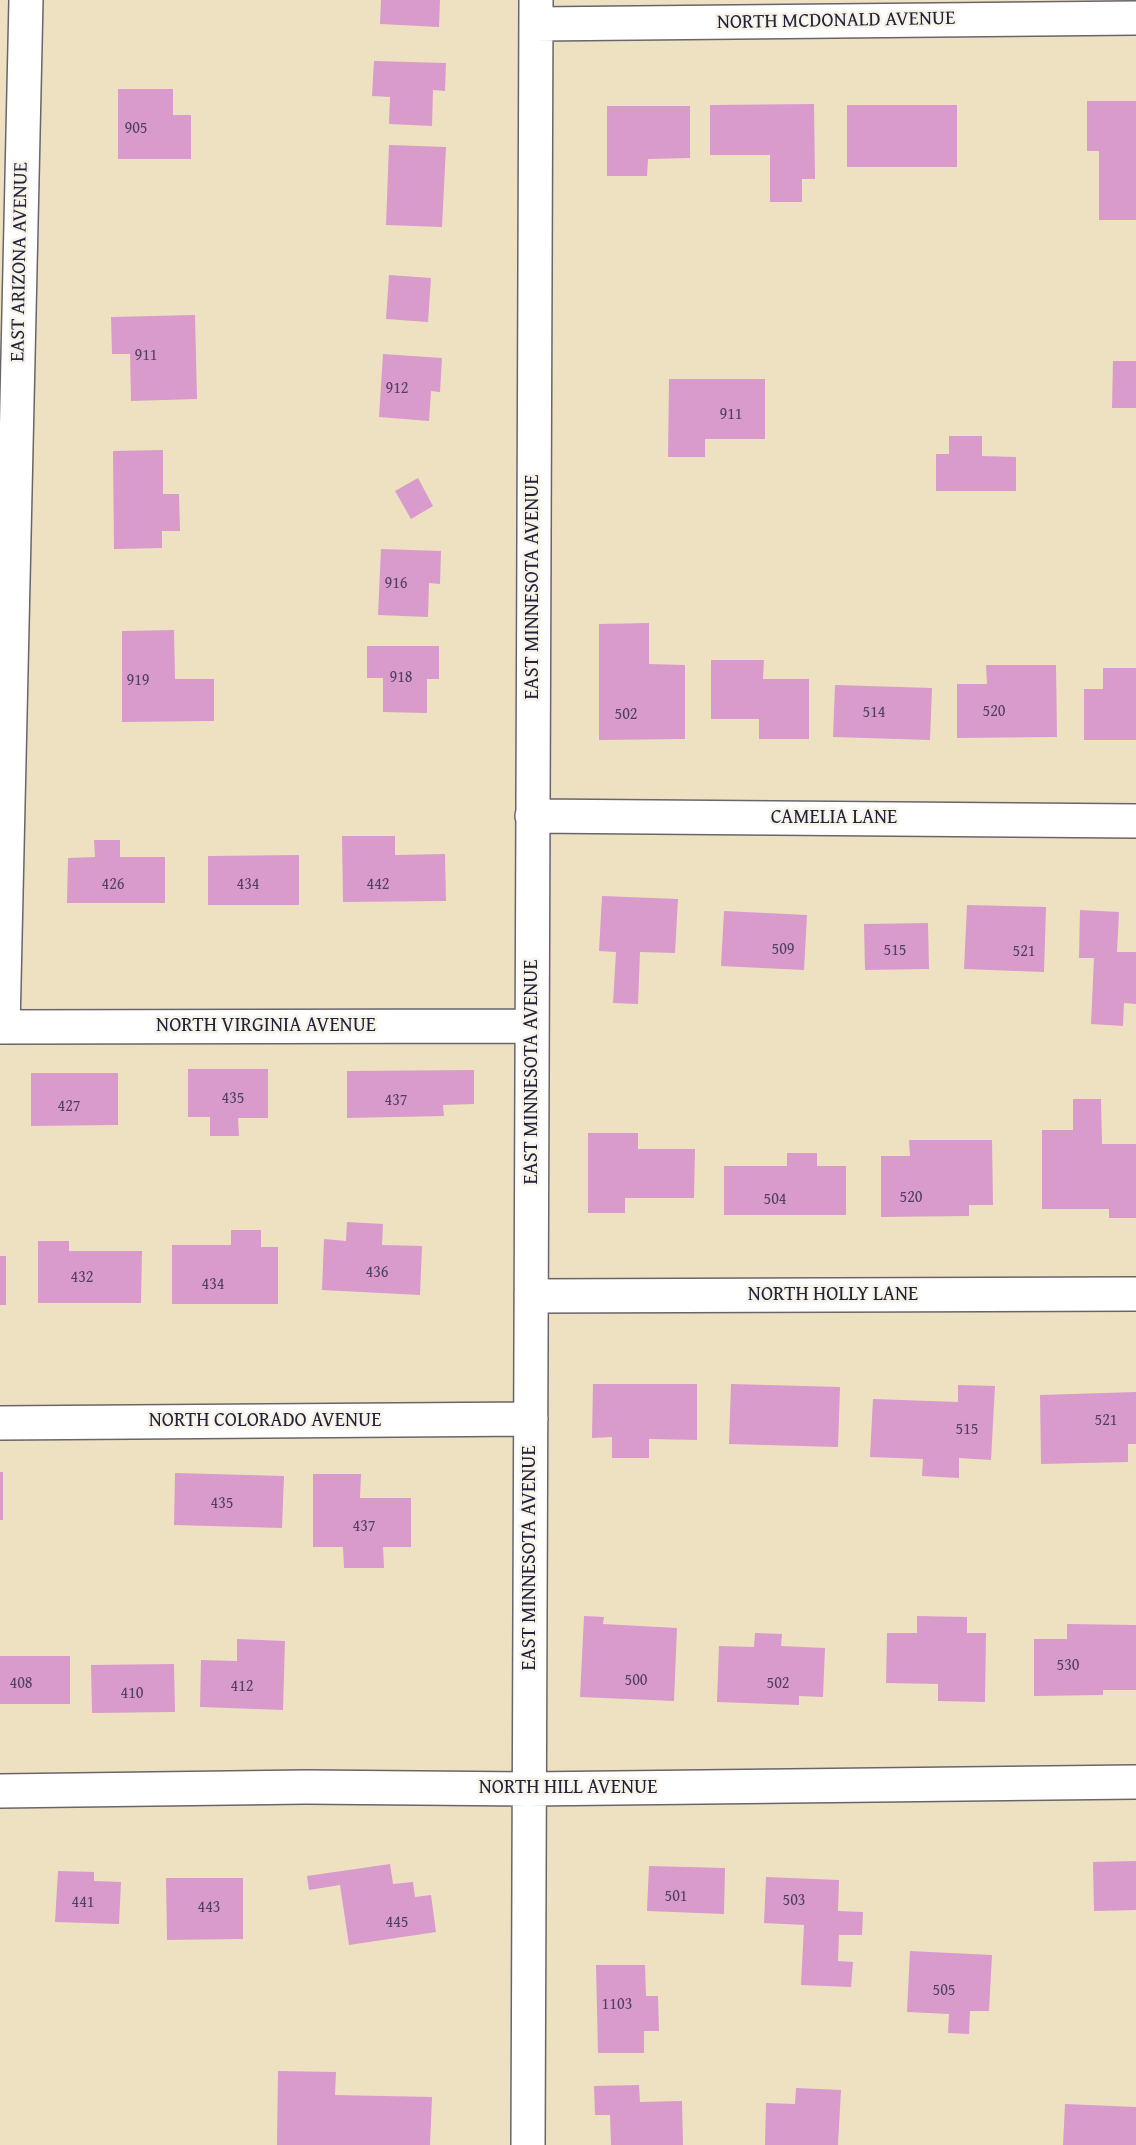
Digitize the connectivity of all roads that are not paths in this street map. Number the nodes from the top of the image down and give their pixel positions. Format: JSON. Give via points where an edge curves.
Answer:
{"nodes":[{"id":1,"x":26,"y":0,"type":"edge"},
{"id":2,"x":1045,"y":10,"type":"edge"},
{"id":3,"x":536,"y":12,"type":"edge"},
{"id":4,"x":1136,"y":18,"type":"edge"},
{"id":5,"x":532,"y":816,"type":"junction"},
{"id":6,"x":1136,"y":820,"type":"edge"},
{"id":7,"x":532,"y":1026,"type":"junction"},
{"id":8,"x":1,"y":1027,"type":"edge"},
{"id":9,"x":1136,"y":1294,"type":"edge"},
{"id":10,"x":531,"y":1296,"type":"junction"},
{"id":11,"x":531,"y":1419,"type":"junction"},
{"id":12,"x":0,"y":1423,"type":"edge"},
{"id":13,"x":1136,"y":1782,"type":"edge"},
{"id":14,"x":529,"y":1789,"type":"junction"},
{"id":15,"x":0,"y":1791,"type":"edge"},
{"id":16,"x":528,"y":2145,"type":"edge"}],
"edges":[{"from":1,"to":8,"type":"street","name":"EAST ARIZONA AVENUE"},
{"from":2,"to":3,"type":"street","name":"NORTH MCDONALD AVENUE"},
{"from":2,"to":4,"type":"street","name":"NORTH MCDONALD AVENUE"},
{"from":3,"to":5,"type":"street","name":"EAST MINNESOTA AVENUE"},
{"from":5,"to":6,"type":"street","name":"CAMELIA LANE"},
{"from":5,"to":7,"type":"street","name":"EAST MINNESOTA AVENUE"},
{"from":7,"to":8,"type":"street","name":"NORTH VIRGINIA AVENUE"},
{"from":7,"to":10,"type":"street","name":"EAST MINNESOTA AVENUE"},
{"from":9,"to":10,"type":"street","name":"NORTH HOLLY LANE"},
{"from":10,"to":11,"type":"street","name":"EAST MINNESOTA AVENUE"},
{"from":11,"to":12,"type":"street","name":"NORTH COLORADO AVENUE"},
{"from":11,"to":14,"type":"street","name":"EAST MINNESOTA AVENUE"},
{"from":13,"to":14,"type":"street","name":"NORTH HILL AVENUE"},
{"from":14,"to":15,"type":"street","name":"NORTH HILL AVENUE"},
{"from":14,"to":16,"type":"street","name":"EAST MINNESOTA AVENUE"}]}
